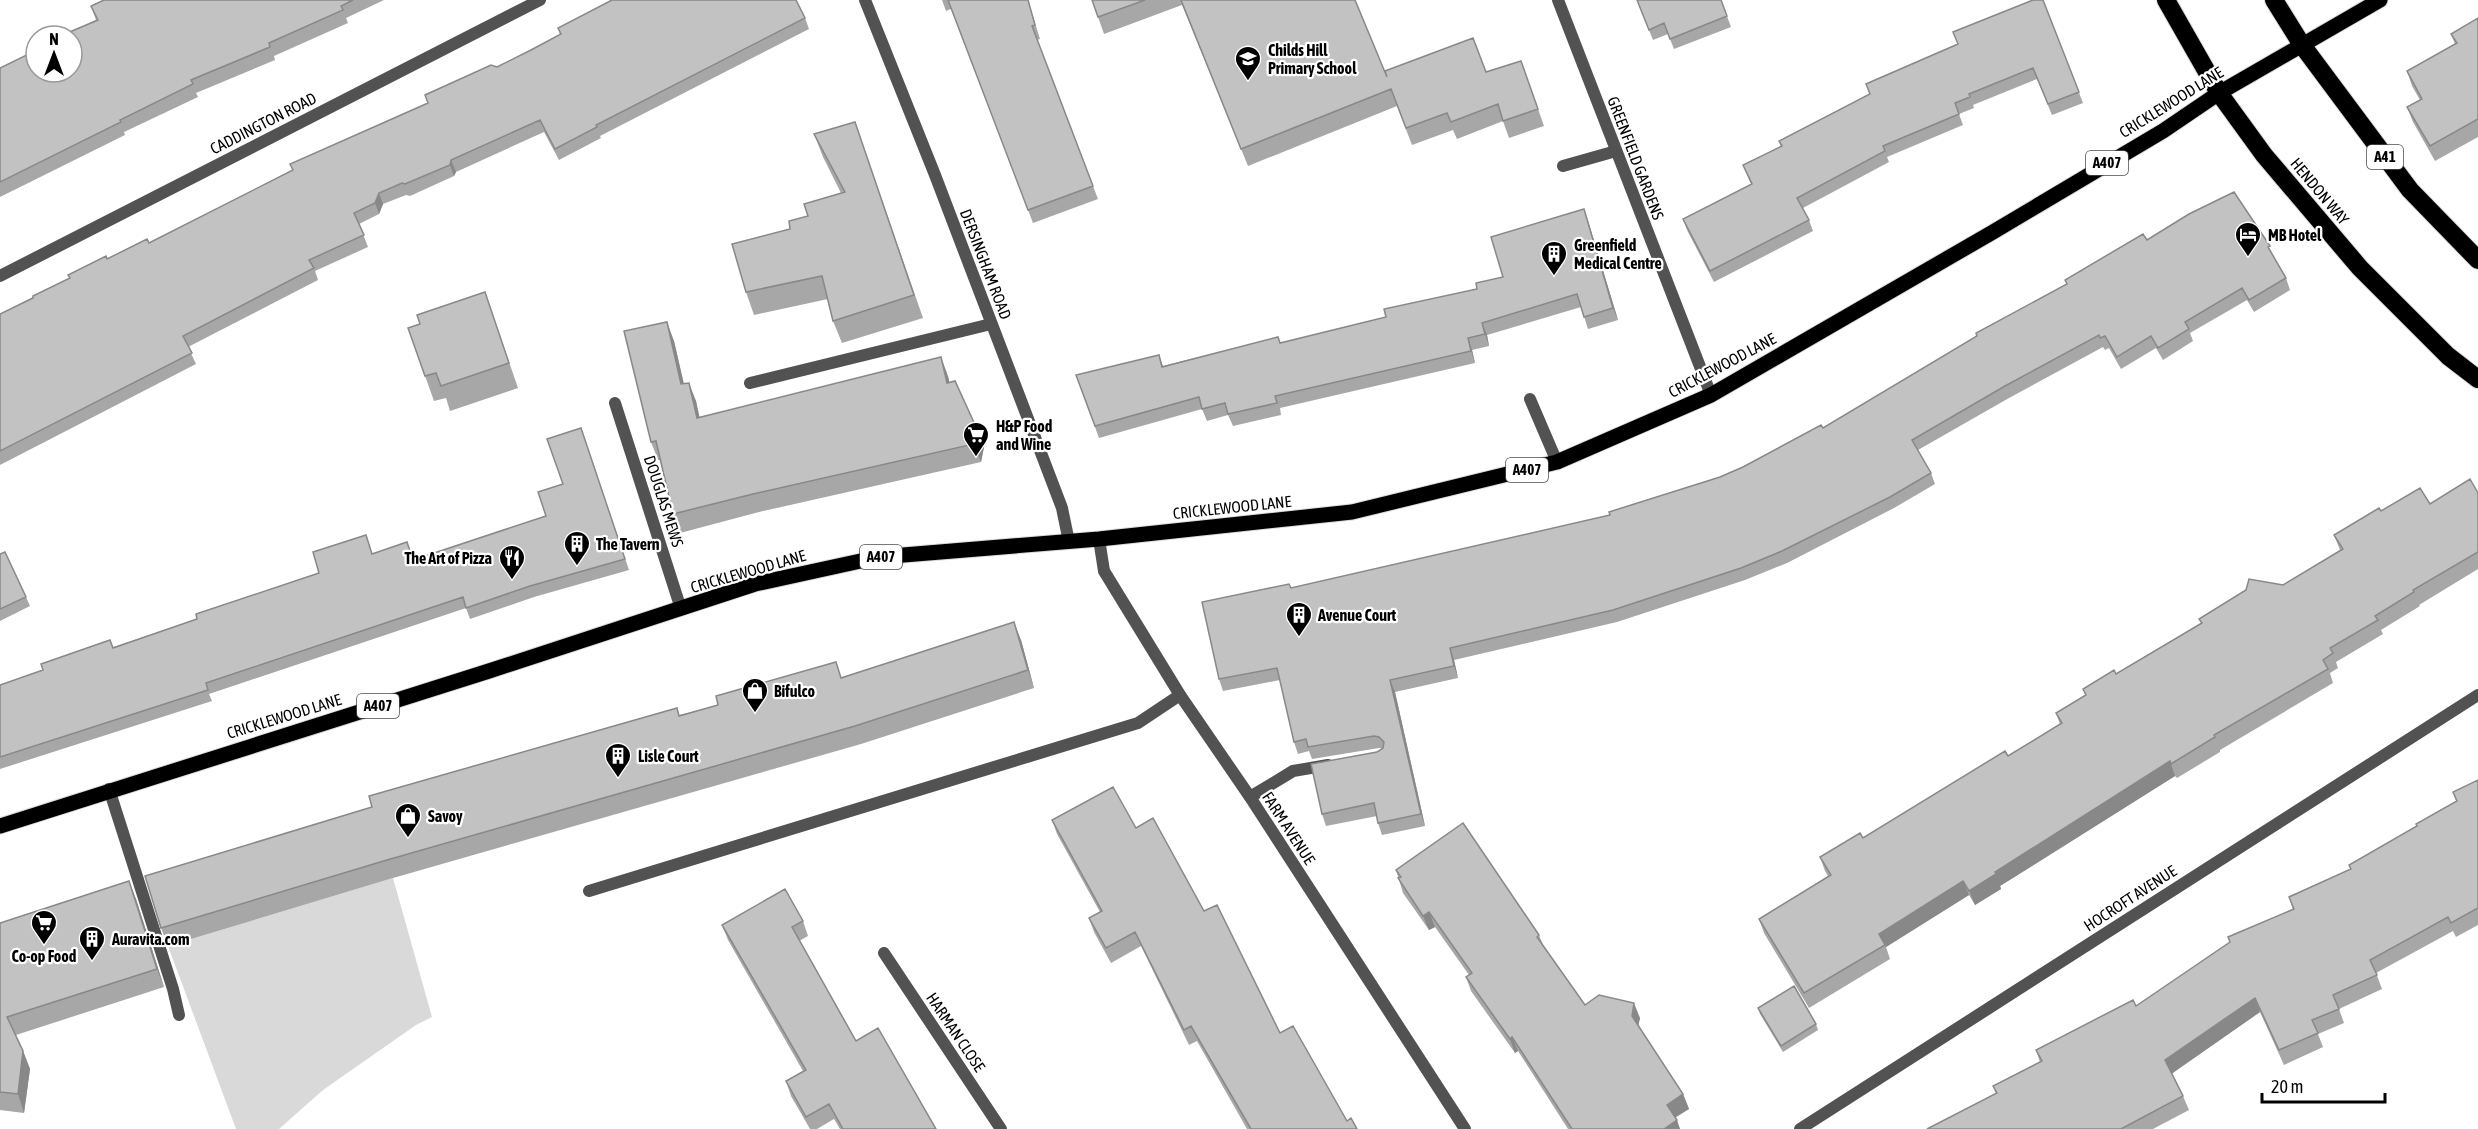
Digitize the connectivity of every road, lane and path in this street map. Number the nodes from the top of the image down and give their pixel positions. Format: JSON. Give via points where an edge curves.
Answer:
{"nodes":[{"id":1,"x":540,"y":0,"type":"edge"},
{"id":2,"x":864,"y":0,"type":"edge"},
{"id":3,"x":1558,"y":0,"type":"edge"},
{"id":4,"x":2166,"y":0,"type":"edge"},
{"id":5,"x":2274,"y":0,"type":"edge"},
{"id":6,"x":2380,"y":0,"type":"edge"},
{"id":7,"x":2302,"y":45,"type":"junction"},
{"id":8,"x":2219,"y":93,"type":"junction"},
{"id":9,"x":1616,"y":151,"type":"junction"},
{"id":10,"x":1563,"y":166,"type":"dead end"},
{"id":11,"x":2478,"y":260,"type":"edge"},
{"id":12,"x":0,"y":276,"type":"edge"},
{"id":13,"x":991,"y":324,"type":"junction"},
{"id":14,"x":2478,"y":379,"type":"edge"},
{"id":15,"x":750,"y":383,"type":"dead end"},
{"id":16,"x":1711,"y":395,"type":"junction"},
{"id":17,"x":1530,"y":399,"type":"dead end"},
{"id":18,"x":615,"y":403,"type":"dead end"},
{"id":19,"x":1557,"y":462,"type":"junction"},
{"id":20,"x":1099,"y":539,"type":"junction"},
{"id":21,"x":1069,"y":542,"type":"junction"},
{"id":22,"x":681,"y":609,"type":"junction"},
{"id":23,"x":2478,"y":694,"type":"edge"},
{"id":24,"x":1180,"y":695,"type":"junction"},
{"id":25,"x":1337,"y":764,"type":"edge"},
{"id":26,"x":110,"y":789,"type":"junction"},
{"id":27,"x":1250,"y":798,"type":"junction"},
{"id":28,"x":0,"y":826,"type":"edge"},
{"id":29,"x":590,"y":891,"type":"dead end"},
{"id":30,"x":884,"y":953,"type":"dead end"},
{"id":31,"x":179,"y":1015,"type":"dead end"},
{"id":32,"x":1001,"y":1129,"type":"edge"},
{"id":33,"x":1465,"y":1129,"type":"edge"},
{"id":34,"x":1800,"y":1129,"type":"edge"}],
"edges":[{"from":1,"to":12,"type":"street","name":"CADDINGTON ROAD"},
{"from":2,"to":13,"type":"street","name":"DERSINGHAM ROAD"},
{"from":3,"to":9,"type":"street","name":"GREENFIELD GARDENS"},
{"from":4,"to":8,"type":"highway","name":"HENDON WAY"},
{"from":5,"to":7,"type":"highway","number":"A41"},
{"from":6,"to":7,"type":"main road","name":"CRICKLEWOOD LANE","number":"A407"},
{"from":7,"to":8,"type":"main road","name":"CRICKLEWOOD LANE","number":"A407"},
{"from":7,"to":11,"type":"highway","number":"A41","via":[[2410,190]]},
{"from":8,"to":14,"type":"highway","name":"HENDON WAY","via":[[2264,155],[2360,268],[2448,356]]},
{"from":8,"to":16,"type":"main road","name":"CRICKLEWOOD LANE","number":"A407","via":[[2163,131]]},
{"from":9,"to":10,"type":"street"},
{"from":9,"to":16,"type":"street","name":"GREENFIELD GARDENS"},
{"from":13,"to":15,"type":"street"},
{"from":13,"to":21,"type":"street","name":"DERSINGHAM ROAD","via":[[1064,511]]},
{"from":16,"to":19,"type":"main road","name":"CRICKLEWOOD LANE","number":"A407"},
{"from":17,"to":19,"type":"street"},
{"from":18,"to":22,"type":"street","name":"DOUGLAS MEWS"},
{"from":19,"to":20,"type":"main road","name":"CRICKLEWOOD LANE","number":"A407","via":[[1352,513]]},
{"from":20,"to":21,"type":"main road","name":"CRICKLEWOOD LANE","number":"A407"},
{"from":20,"to":24,"type":"street","name":"FARM AVENUE","via":[[1104,571]]},
{"from":21,"to":22,"type":"main road","name":"CRICKLEWOOD LANE","number":"A407","via":[[879,557],[755,584]]},
{"from":22,"to":26,"type":"main road","name":"CRICKLEWOOD LANE","number":"A407"},
{"from":23,"to":34,"type":"street","name":"HOCROFT AVENUE"},
{"from":24,"to":27,"type":"street","name":"FARM AVENUE"},
{"from":24,"to":29,"type":"street","via":[[1138,723]]},
{"from":25,"to":27,"type":"street","via":[[1293,771]]},
{"from":26,"to":28,"type":"main road","name":"CRICKLEWOOD LANE","number":"A407"},
{"from":26,"to":31,"type":"street"},
{"from":27,"to":33,"type":"street","name":"FARM AVENUE"},
{"from":30,"to":32,"type":"street","name":"HARMAN CLOSE"}]}
